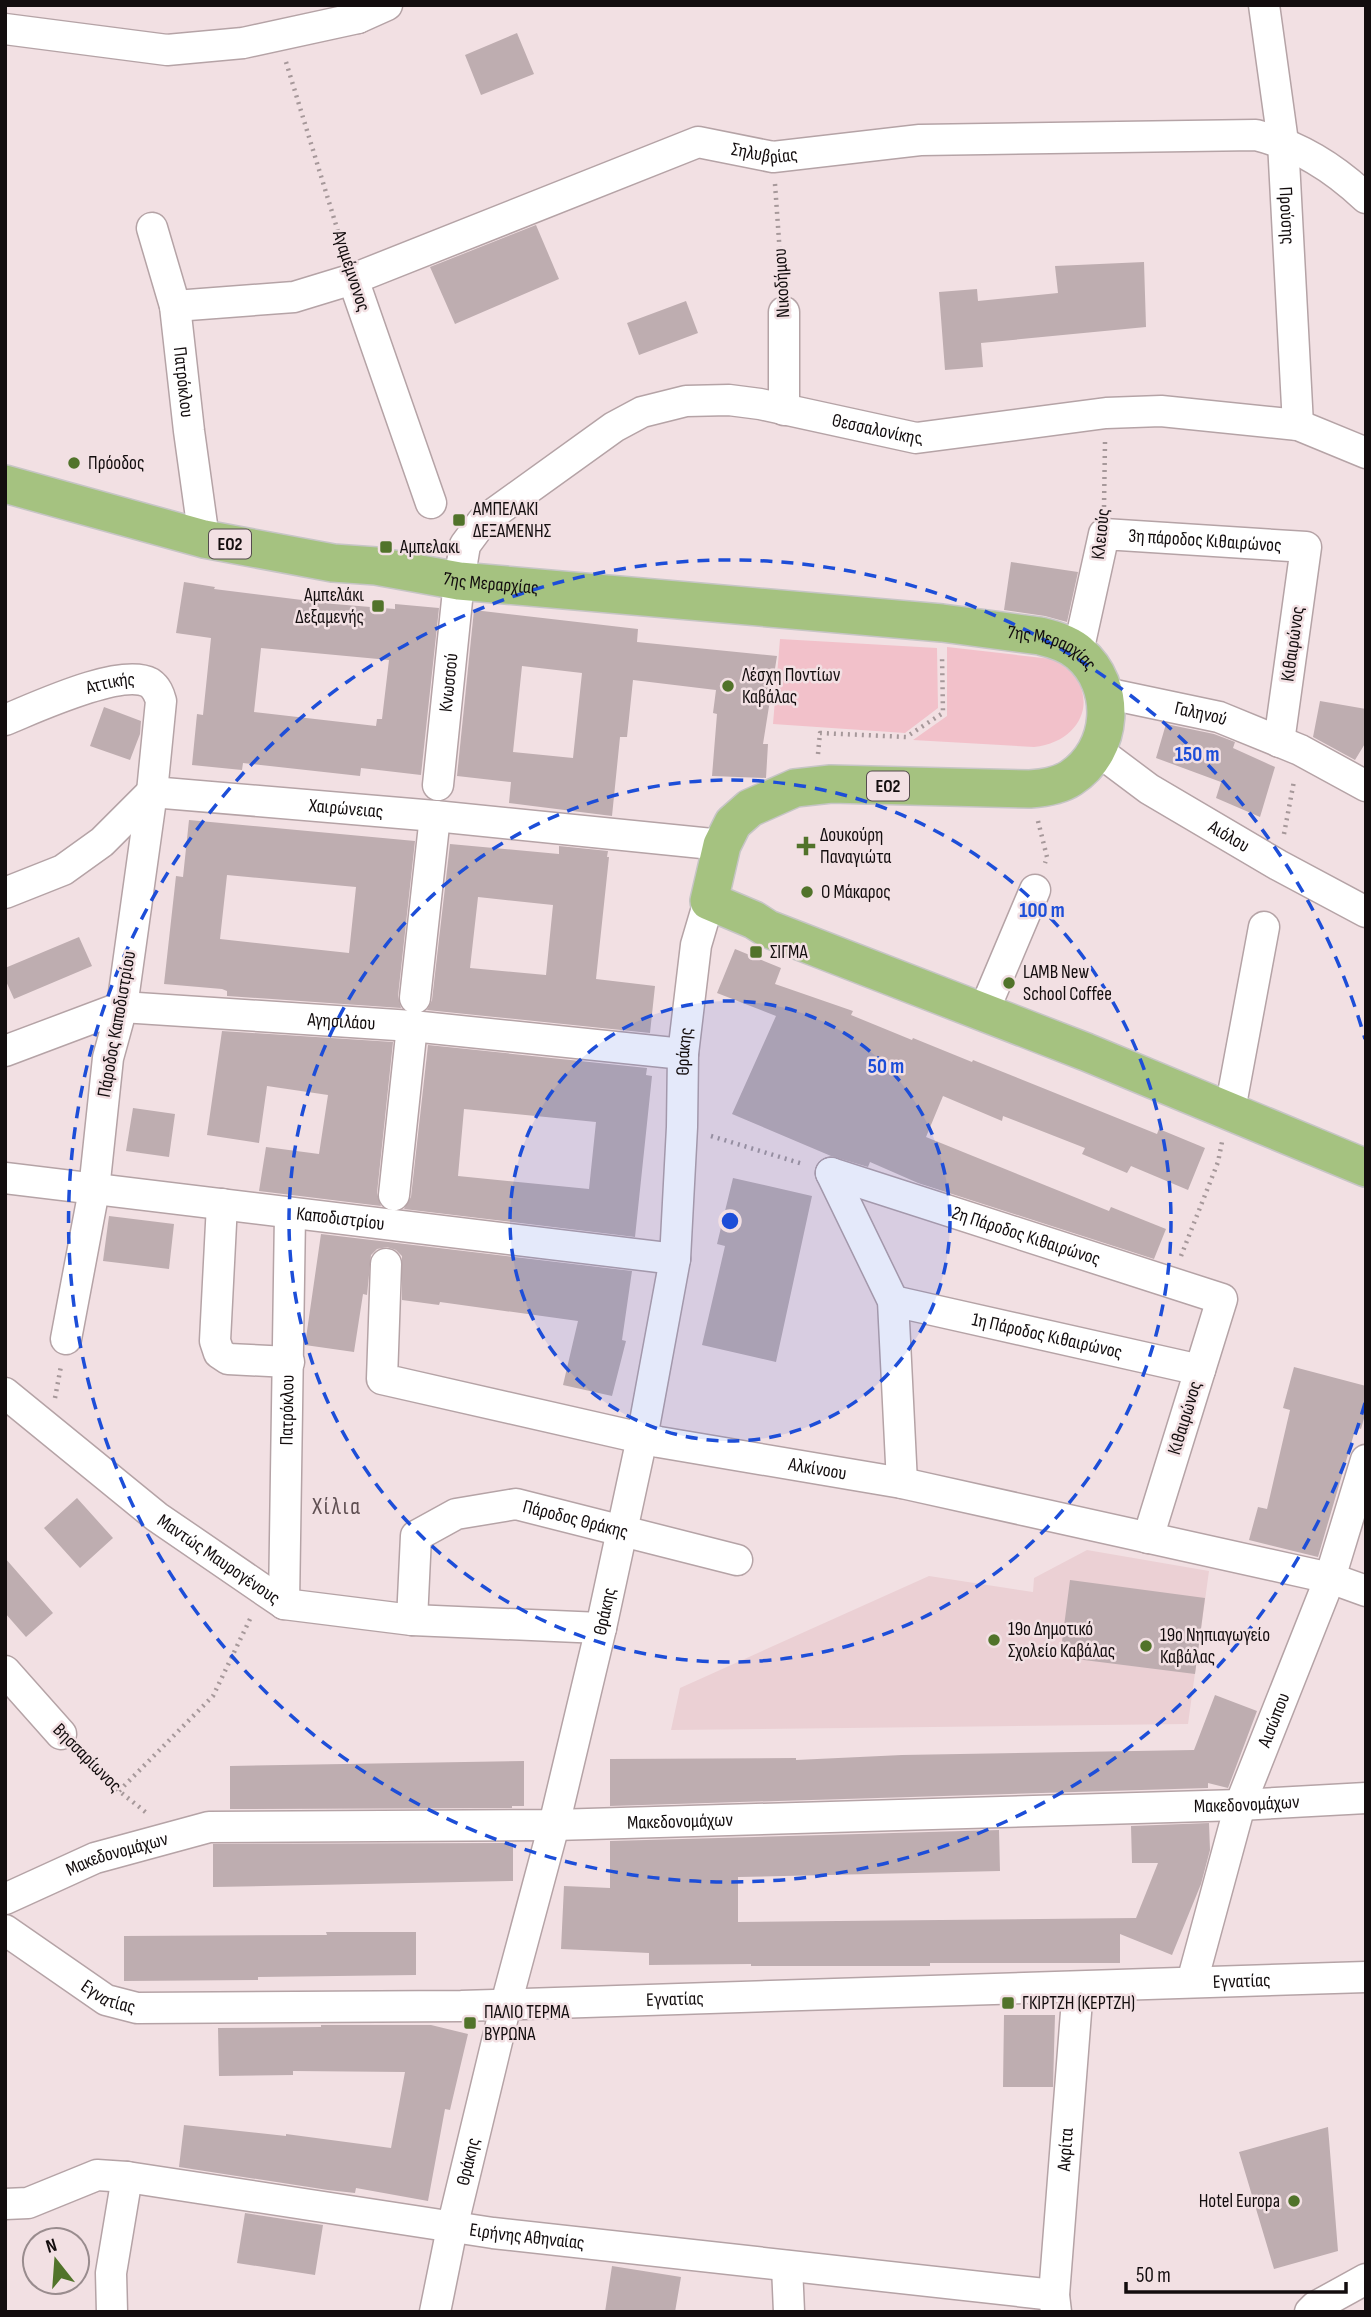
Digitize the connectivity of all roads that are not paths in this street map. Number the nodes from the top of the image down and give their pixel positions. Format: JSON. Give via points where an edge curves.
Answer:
{"nodes":[{"id":1,"x":387,"y":5,"type":"edge"},
{"id":2,"x":1265,"y":5,"type":"edge"},
{"id":3,"x":356,"y":11,"type":"edge"},
{"id":4,"x":5,"y":29,"type":"edge"},
{"id":5,"x":1283,"y":142,"type":"junction"},
{"id":6,"x":1366,"y":198,"type":"edge"},
{"id":7,"x":152,"y":228,"type":"dead end"},
{"id":8,"x":353,"y":279,"type":"junction"},
{"id":9,"x":175,"y":306,"type":"junction"},
{"id":10,"x":784,"y":312,"type":"road end"},
{"id":11,"x":784,"y":410,"type":"junction"},
{"id":12,"x":1298,"y":425,"type":"junction"},
{"id":13,"x":1366,"y":453,"type":"edge"},
{"id":14,"x":10,"y":494,"type":"edge"},
{"id":15,"x":431,"y":503,"type":"dead end"},
{"id":16,"x":1104,"y":534,"type":"joint"},
{"id":17,"x":204,"y":539,"type":"junction"},
{"id":18,"x":1306,"y":547,"type":"joint"},
{"id":19,"x":459,"y":581,"type":"junction"},
{"id":20,"x":1078,"y":652,"type":"junction"},
{"id":21,"x":1105,"y":693,"type":"junction"},
{"id":22,"x":5,"y":720,"type":"edge"},
{"id":23,"x":1290,"y":746,"type":"junction"},
{"id":24,"x":1097,"y":750,"type":"junction"},
{"id":25,"x":438,"y":785,"type":"dead end"},
{"id":26,"x":1366,"y":786,"type":"edge"},
{"id":27,"x":152,"y":792,"type":"junction"},
{"id":28,"x":435,"y":816,"type":"junction"},
{"id":29,"x":722,"y":845,"type":"junction"},
{"id":30,"x":1035,"y":890,"type":"road end"},
{"id":31,"x":5,"y":893,"type":"edge"},
{"id":32,"x":709,"y":901,"type":"junction"},
{"id":33,"x":1366,"y":912,"type":"edge"},
{"id":34,"x":1264,"y":927,"type":"dead end"},
{"id":35,"x":122,"y":1007,"type":"junction"},
{"id":36,"x":413,"y":1012,"type":"junction"},
{"id":37,"x":983,"y":1013,"type":"junction"},
{"id":38,"x":5,"y":1051,"type":"edge"},
{"id":39,"x":682,"y":1054,"type":"junction"},
{"id":40,"x":1230,"y":1110,"type":"junction"},
{"id":41,"x":1366,"y":1168,"type":"edge"},
{"id":42,"x":5,"y":1178,"type":"edge"},
{"id":43,"x":94,"y":1190,"type":"junction"},
{"id":44,"x":394,"y":1195,"type":"dead end"},
{"id":45,"x":222,"y":1204,"type":"junction"},
{"id":46,"x":290,"y":1214,"type":"junction"},
{"id":47,"x":675,"y":1259,"type":"junction"},
{"id":48,"x":386,"y":1264,"type":"dead end"},
{"id":49,"x":1222,"y":1299,"type":"joint"},
{"id":50,"x":893,"y":1301,"type":"junction"},
{"id":51,"x":66,"y":1339,"type":"road end"},
{"id":52,"x":289,"y":1362,"type":"junction"},
{"id":53,"x":1200,"y":1370,"type":"junction"},
{"id":54,"x":5,"y":1393,"type":"edge"},
{"id":55,"x":642,"y":1438,"type":"junction"},
{"id":56,"x":1366,"y":1460,"type":"edge"},
{"id":57,"x":902,"y":1483,"type":"junction"},
{"id":58,"x":622,"y":1530,"type":"junction"},
{"id":59,"x":1148,"y":1538,"type":"junction"},
{"id":60,"x":737,"y":1560,"type":"dead end"},
{"id":61,"x":1330,"y":1578,"type":"junction"},
{"id":62,"x":1366,"y":1591,"type":"edge"},
{"id":63,"x":274,"y":1598,"type":"junction"},
{"id":64,"x":412,"y":1620,"type":"junction"},
{"id":65,"x":601,"y":1628,"type":"junction"},
{"id":66,"x":5,"y":1671,"type":"edge"},
{"id":67,"x":61,"y":1734,"type":"road end"},
{"id":68,"x":1366,"y":1798,"type":"edge"},
{"id":69,"x":1240,"y":1805,"type":"junction"},
{"id":70,"x":554,"y":1825,"type":"junction"},
{"id":71,"x":5,"y":1899,"type":"edge"},
{"id":72,"x":5,"y":1930,"type":"edge"},
{"id":73,"x":1366,"y":1977,"type":"edge"},
{"id":74,"x":1192,"y":1982,"type":"junction"},
{"id":75,"x":1078,"y":1987,"type":"junction"},
{"id":76,"x":506,"y":2004,"type":"junction"},
{"id":77,"x":127,"y":2177,"type":"junction"},
{"id":78,"x":5,"y":2204,"type":"edge"},
{"id":79,"x":452,"y":2228,"type":"junction"},
{"id":80,"x":787,"y":2266,"type":"junction"},
{"id":81,"x":1366,"y":2279,"type":"edge"},
{"id":82,"x":1055,"y":2304,"type":"edge"},
{"id":83,"x":111,"y":2312,"type":"edge"},
{"id":84,"x":435,"y":2312,"type":"edge"},
{"id":85,"x":789,"y":2312,"type":"edge"},
{"id":86,"x":1310,"y":2312,"type":"edge"}],
"edges":[{"from":1,"to":3,"type":"street"},
{"from":2,"to":5,"type":"street","name":"Προύσης"},
{"from":3,"to":4,"type":"street","via":[[278,37],[167,50]]},
{"from":5,"to":6,"type":"street","name":"Σηλυβρίας","via":[[1344,177]]},
{"from":5,"to":8,"type":"street","name":"Σηλυβρίας","via":[[1256,135],[920,141],[773,157],[698,142]]},
{"from":5,"to":12,"type":"street","name":"Προύσης"},
{"from":7,"to":9,"type":"street","name":"Πατρόκλου"},
{"from":8,"to":9,"type":"street","name":"Σηλυβρίας","via":[[295,297]]},
{"from":8,"to":15,"type":"street","name":"Αγαμέμνονος"},
{"from":9,"to":17,"type":"street","name":"Πατρόκλου"},
{"from":10,"to":11,"type":"street","name":"Νικοδήμου"},
{"from":11,"to":12,"type":"street","name":"Θεσσαλονίκης","via":[[916,438],[1106,413],[1161,411]]},
{"from":11,"to":19,"type":"street","name":"Θεσσαλονίκης","via":[[729,400],[686,401],[642,412],[614,427],[482,522],[465,545]]},
{"from":12,"to":13,"type":"street","name":"Θεσσαλονίκης"},
{"from":14,"to":17,"type":"main road","name":"7ης Μεραρχίας","number":"ΕΟ2"},
{"from":16,"to":18,"type":"street","name":"3η πάροδος Κιθαιρώνος"},
{"from":16,"to":20,"type":"street","name":"Κλειούς"},
{"from":17,"to":19,"type":"main road","name":"7ης Μεραρχίας","number":"ΕΟ2"},
{"from":18,"to":23,"type":"street","name":"Κιθαιρώνος"},
{"from":19,"to":20,"type":"main road","name":"7ης Μεραρχίας","number":"ΕΟ2","via":[[942,623],[1040,636]]},
{"from":19,"to":25,"type":"street","name":"Κνωσσού"},
{"from":20,"to":21,"type":"main road","name":"7ης Μεραρχίας","number":"ΕΟ2","via":[[1095,671]]},
{"from":21,"to":23,"type":"street","name":"Γαληνού","via":[[1219,717]]},
{"from":21,"to":24,"type":"main road","name":"7ης Μεραρχίας","number":"ΕΟ2","via":[[1107,717]]},
{"from":22,"to":27,"type":"street","name":"Αττικής","via":[[74,691],[132,680],[152,684],[161,701]]},
{"from":23,"to":26,"type":"street","name":"Γαληνού"},
{"from":24,"to":29,"type":"main road","name":"7ης Μεραρχίας","number":"ΕΟ2","via":[[1071,778],[1048,788],[795,788],[750,808],[733,823]]},
{"from":24,"to":33,"type":"street","name":"Αιόλου","via":[[1149,789]]},
{"from":27,"to":28,"type":"street","name":"Χαιρώνειας"},
{"from":27,"to":31,"type":"street","via":[[102,842],[63,870]]},
{"from":27,"to":35,"type":"street","name":"Πάροδος Καποδιστρίου"},
{"from":28,"to":29,"type":"street","name":"Χαιρώνειας"},
{"from":28,"to":36,"type":"street"},
{"from":29,"to":32,"type":"main road","name":"7ης Μεραρχίας","number":"ΕΟ2"},
{"from":30,"to":37,"type":"street"},
{"from":32,"to":37,"type":"main road","via":[[768,929]]},
{"from":32,"to":39,"type":"street","name":"Θράκης","via":[[696,945]]},
{"from":34,"to":40,"type":"street"},
{"from":35,"to":36,"type":"street","name":"Αγησιλάου"},
{"from":35,"to":38,"type":"street","name":"Αγησιλάου"},
{"from":35,"to":43,"type":"street","name":"Πάροδος Καποδιστρίου","via":[[108,1058]]},
{"from":36,"to":39,"type":"street","name":"Αγησιλάου"},
{"from":36,"to":44,"type":"street"},
{"from":37,"to":40,"type":"main road"},
{"from":39,"to":47,"type":"street","name":"Θράκης"},
{"from":40,"to":41,"type":"main road"},
{"from":42,"to":43,"type":"street","name":"Καποδιστρίου"},
{"from":43,"to":45,"type":"street","name":"Καποδιστρίου"},
{"from":43,"to":51,"type":"street","name":"Πάροδος Καποδιστρίου"},
{"from":45,"to":46,"type":"street","name":"Καποδιστρίου"},
{"from":45,"to":52,"type":"street","via":[[215,1341],[219,1353],[228,1359]]},
{"from":46,"to":47,"type":"street","name":"Καποδιστρίου"},
{"from":46,"to":52,"type":"street","name":"Πατρόκλου"},
{"from":47,"to":55,"type":"street","name":"Θράκης"},
{"from":48,"to":55,"type":"street","name":"Αλκίνοου","via":[[382,1379]]},
{"from":49,"to":50,"type":"street","name":"2η Πάροδος Κιθαιρώνος","via":[[831,1173]]},
{"from":49,"to":53,"type":"street","name":"Κιθαιρώνος"},
{"from":50,"to":53,"type":"street","name":"1η Πάροδος Κιθαιρώνος"},
{"from":50,"to":57,"type":"street"},
{"from":52,"to":63,"type":"street","name":"Πατρόκλου"},
{"from":53,"to":59,"type":"street","name":"Κιθαιρώνος"},
{"from":54,"to":63,"type":"street","name":"Μαντώς Μαυρογένους","via":[[157,1517]]},
{"from":55,"to":57,"type":"street","name":"Αλκίνοου"},
{"from":55,"to":58,"type":"street","name":"Θράκης"},
{"from":56,"to":61,"type":"street","name":"Αισώπου"},
{"from":57,"to":59,"type":"street","name":"Αλκίνοου"},
{"from":58,"to":60,"type":"street","name":"Πάροδος Θράκης"},
{"from":58,"to":64,"type":"street","name":"Πάροδος Θράκης","via":[[516,1504],[456,1514],[416,1536]]},
{"from":58,"to":65,"type":"street","name":"Θράκης"},
{"from":59,"to":61,"type":"street","name":"Αλκίνοου"},
{"from":61,"to":62,"type":"street","name":"Αλκίνοου"},
{"from":61,"to":69,"type":"street","name":"Αισώπου"},
{"from":63,"to":64,"type":"street","name":"Μαντώς Μαυρογένους"},
{"from":64,"to":65,"type":"street","name":"Μαντώς Μαυρογένους"},
{"from":65,"to":70,"type":"street","name":"Θράκης"},
{"from":66,"to":67,"type":"street","name":"Βησσαρίωνος"},
{"from":68,"to":69,"type":"street","name":"Μακεδονομάχων"},
{"from":69,"to":70,"type":"street","name":"Μακεδονομάχων"},
{"from":69,"to":74,"type":"street","name":"Αισώπου"},
{"from":70,"to":71,"type":"street","name":"Μακεδονομάχων","via":[[209,1828],[95,1858]]},
{"from":70,"to":76,"type":"street","name":"Θράκης"},
{"from":72,"to":76,"type":"street","name":"Εγνατίας","via":[[106,2000],[137,2008]]},
{"from":73,"to":74,"type":"street","name":"Εγνατίας"},
{"from":74,"to":75,"type":"street","name":"Εγνατίας"},
{"from":75,"to":76,"type":"street","name":"Εγνατίας"},
{"from":75,"to":82,"type":"street","name":"Ακρίτα"},
{"from":76,"to":79,"type":"street","name":"Θράκης"},
{"from":77,"to":78,"type":"street","name":"Ειρήνης Αθηναίας","via":[[97,2175],[28,2203]]},
{"from":77,"to":79,"type":"street","name":"Ειρήνης Αθηναίας"},
{"from":77,"to":83,"type":"street","via":[[111,2273]]},
{"from":79,"to":80,"type":"street","name":"Ειρήνης Αθηναίας"},
{"from":79,"to":84,"type":"street","name":"Θράκης"},
{"from":80,"to":82,"type":"street","name":"Ειρήνης Αθηναίας"},
{"from":80,"to":85,"type":"street"},
{"from":81,"to":86,"type":"street"}]}
